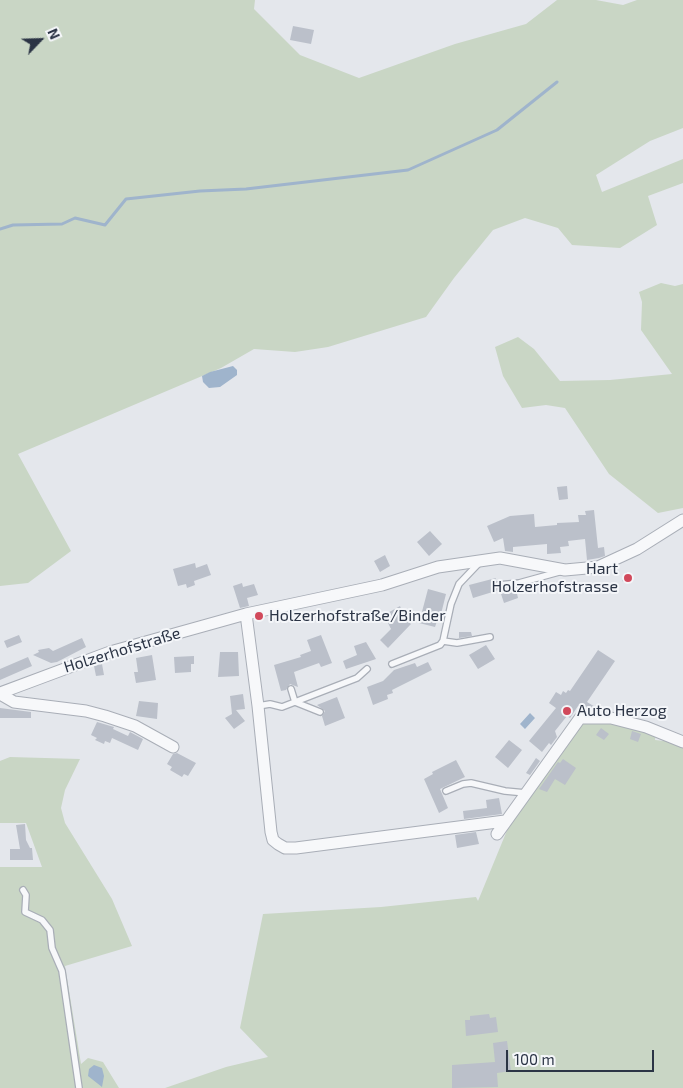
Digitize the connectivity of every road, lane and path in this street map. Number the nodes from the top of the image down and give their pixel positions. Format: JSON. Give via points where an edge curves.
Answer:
{"nodes":[{"id":1,"x":683,"y":520,"type":"edge"},
{"id":2,"x":482,"y":559,"type":"junction"},
{"id":3,"x":565,"y":570,"type":"junction"},
{"id":4,"x":498,"y":585,"type":"dead end"},
{"id":5,"x":246,"y":614,"type":"junction"},
{"id":6,"x":490,"y":637,"type":"dead end"},
{"id":7,"x":443,"y":641,"type":"junction"},
{"id":8,"x":392,"y":664,"type":"dead end"},
{"id":9,"x":367,"y":669,"type":"dead end"},
{"id":10,"x":291,"y":689,"type":"dead end"},
{"id":11,"x":0,"y":694,"type":"edge"},
{"id":12,"x":295,"y":702,"type":"junction"},
{"id":13,"x":258,"y":706,"type":"junction"},
{"id":14,"x":320,"y":712,"type":"dead end"},
{"id":15,"x":683,"y":742,"type":"edge"},
{"id":16,"x":173,"y":747,"type":"dead end"},
{"id":17,"x":446,"y":791,"type":"dead end"},
{"id":18,"x":526,"y":793,"type":"junction"},
{"id":19,"x":504,"y":821,"type":"junction"},
{"id":20,"x":497,"y":834,"type":"dead end"},
{"id":21,"x":22,"y":890,"type":"dead end"},
{"id":22,"x":79,"y":1088,"type":"edge"}],
"edges":[{"from":1,"to":3,"type":"street","name":"Holzerhofstraße","via":[[637,549],[598,567]]},
{"from":2,"to":3,"type":"street","name":"Holzerhofstraße","via":[[500,558]]},
{"from":2,"to":5,"type":"street","name":"Holzerhofstraße","via":[[438,567],[382,585]]},
{"from":2,"to":7,"type":"lane","via":[[459,584]]},
{"from":3,"to":4,"type":"lane"},
{"from":5,"to":11,"type":"street","name":"Holzerhofstraße","via":[[110,652]]},
{"from":5,"to":13,"type":"street"},
{"from":6,"to":7,"type":"lane","via":[[457,643]]},
{"from":7,"to":8,"type":"lane"},
{"from":9,"to":12,"type":"lane","via":[[357,678]]},
{"from":10,"to":12,"type":"lane"},
{"from":11,"to":16,"type":"street","name":"Holzerhofstraße","via":[[14,702],[105,716],[134,726]]},
{"from":12,"to":13,"type":"lane","via":[[282,707]]},
{"from":12,"to":14,"type":"lane"},
{"from":13,"to":19,"type":"street","via":[[271,832],[273,840],[285,848]]},
{"from":15,"to":18,"type":"street","via":[[646,727],[611,718],[580,718]]},
{"from":17,"to":18,"type":"lane","via":[[471,783]]},
{"from":18,"to":19,"type":"street"},
{"from":19,"to":20,"type":"street"},
{"from":21,"to":22,"type":"lane","via":[[26,895],[25,912],[42,920],[50,930],[52,948],[62,971]]}]}
